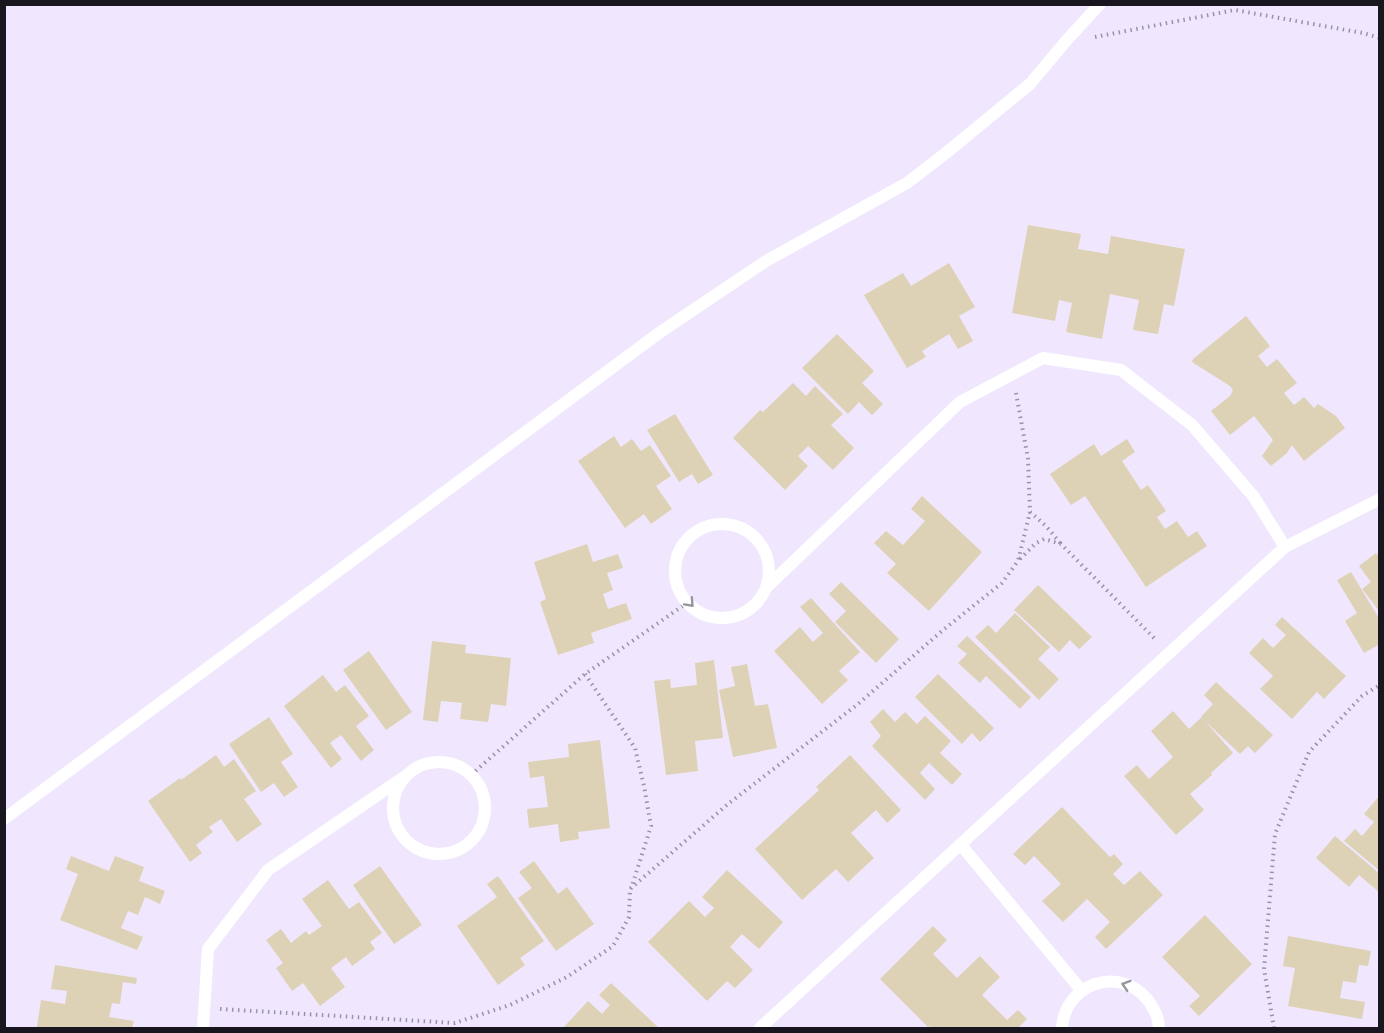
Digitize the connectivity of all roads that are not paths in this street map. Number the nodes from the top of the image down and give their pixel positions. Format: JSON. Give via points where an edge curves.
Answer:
{"nodes":[{"id":1,"x":1100,"y":4,"type":"edge"},
{"id":2,"x":1380,"y":499,"type":"edge"},
{"id":3,"x":1285,"y":547,"type":"junction"},
{"id":4,"x":766,"y":588,"type":"junction"},
{"id":5,"x":404,"y":777,"type":"junction"},
{"id":6,"x":4,"y":819,"type":"edge"},
{"id":7,"x":961,"y":845,"type":"junction"},
{"id":8,"x":1082,"y":991,"type":"junction"},
{"id":9,"x":203,"y":1029,"type":"edge"},
{"id":10,"x":760,"y":1029,"type":"edge"},
{"id":11,"x":1062,"y":1029,"type":"edge"},
{"id":12,"x":1159,"y":1029,"type":"edge"}],
"edges":[{"from":1,"to":6,"type":"lane","via":[[1030,84],[907,183],[766,261],[659,333]]},
{"from":2,"to":3,"type":"lane"},
{"from":3,"to":4,"type":"lane","via":[[1254,497],[1192,425],[1121,370],[1043,358],[960,402]]},
{"from":3,"to":7,"type":"lane"},
{"from":4,"to":4,"type":"lane","one_way":true,"via":[[766,552],[744,528],[712,525],[697,531],[684,542],[677,557],[678,589],[687,603],[712,617],[744,613],[757,603]]},
{"from":5,"to":5,"type":"lane","via":[[432,762],[448,762],[463,768],[480,788],[484,803],[477,834],[465,845],[440,854],[410,844],[393,817],[393,801]]},
{"from":5,"to":9,"type":"lane","via":[[268,870],[208,949]]},
{"from":7,"to":8,"type":"lane"},
{"from":7,"to":10,"type":"lane"},
{"from":8,"to":11,"type":"lane","via":[[1070,1003]]},
{"from":12,"to":8,"type":"lane","one_way":true,"via":[[1154,1008],[1139,990],[1107,981]]}]}
